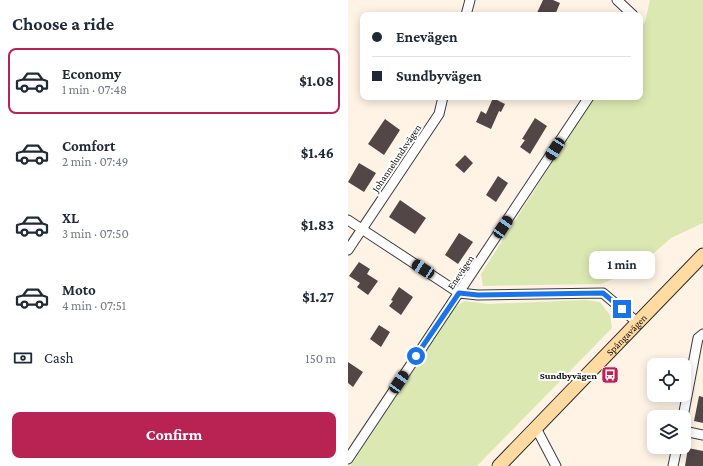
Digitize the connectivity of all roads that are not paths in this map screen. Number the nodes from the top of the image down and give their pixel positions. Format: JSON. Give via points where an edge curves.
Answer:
{"nodes":[{"id":1,"x":470,"y":0,"type":"edge"},
{"id":2,"x":617,"y":0,"type":"edge"},
{"id":3,"x":467,"y":12,"type":"edge"},
{"id":4,"x":630,"y":12,"type":"edge"},
{"id":5,"x":442,"y":100,"type":"edge"},
{"id":6,"x":587,"y":100,"type":"edge"},
{"id":7,"x":348,"y":220,"type":"edge"},
{"id":8,"x":362,"y":229,"type":"junction"},
{"id":9,"x":348,"y":250,"type":"edge"},
{"id":10,"x":703,"y":255,"type":"edge"},
{"id":11,"x":459,"y":293,"type":"junction"},
{"id":12,"x":638,"y":323,"type":"junction"},
{"id":13,"x":703,"y":334,"type":"edge"},
{"id":14,"x":684,"y":410,"type":"edge"},
{"id":15,"x":536,"y":428,"type":"junction"},
{"id":16,"x":691,"y":432,"type":"edge"},
{"id":17,"x":703,"y":434,"type":"edge"},
{"id":18,"x":676,"y":454,"type":"edge"},
{"id":19,"x":348,"y":458,"type":"edge"},
{"id":20,"x":499,"y":466,"type":"edge"},
{"id":21,"x":556,"y":466,"type":"edge"},
{"id":22,"x":673,"y":466,"type":"edge"}],
"edges":[{"from":1,"to":3,"type":"street"},
{"from":2,"to":4,"type":"street"},
{"from":5,"to":8,"type":"street","name":"Johannelundsvägen","via":[[439,114]]},
{"from":6,"to":11,"type":"street","name":"Enevägen"},
{"from":7,"to":8,"type":"street"},
{"from":8,"to":9,"type":"street","name":"Johannelundsvägen"},
{"from":8,"to":11,"type":"street"},
{"from":10,"to":12,"type":"street","name":"Spångavägen"},
{"from":11,"to":12,"type":"street","via":[[603,293]]},
{"from":11,"to":19,"type":"street","name":"Enevägen"},
{"from":12,"to":15,"type":"street","name":"Spångavägen"},
{"from":13,"to":14,"type":"street","via":[[698,338]]},
{"from":15,"to":20,"type":"street","name":"Spångavägen"},
{"from":15,"to":21,"type":"street"},
{"from":16,"to":17,"type":"street"},
{"from":18,"to":22,"type":"street"}]}
